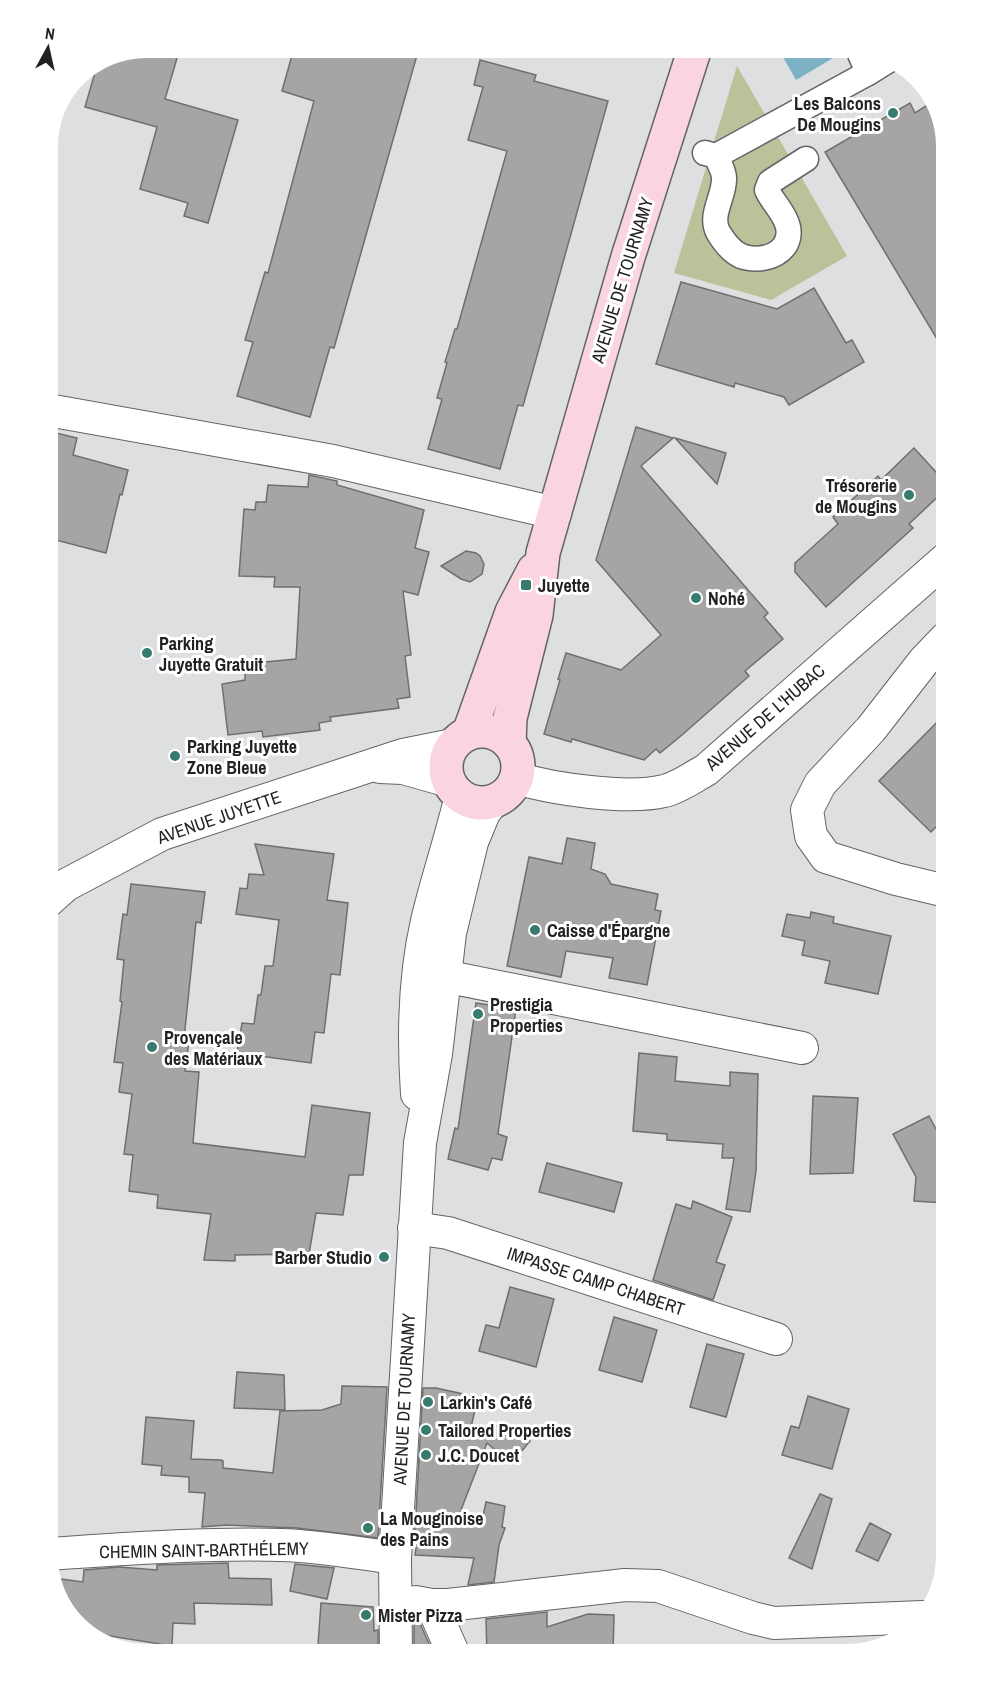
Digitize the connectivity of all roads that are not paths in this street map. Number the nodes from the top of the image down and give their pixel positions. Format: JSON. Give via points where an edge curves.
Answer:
{"nodes":[{"id":1,"x":691,"y":59,"type":"edge"},
{"id":2,"x":862,"y":60,"type":"edge"},
{"id":3,"x":881,"y":65,"type":"edge"},
{"id":4,"x":868,"y":73,"type":"junction"},
{"id":5,"x":806,"y":159,"type":"dead end"},
{"id":6,"x":59,"y":412,"type":"edge"},
{"id":7,"x":555,"y":513,"type":"junction"},
{"id":8,"x":543,"y":553,"type":"junction"},
{"id":9,"x":936,"y":568,"type":"edge"},
{"id":10,"x":936,"y":648,"type":"edge"},
{"id":11,"x":461,"y":739,"type":"junction"},
{"id":12,"x":509,"y":743,"type":"junction"},
{"id":13,"x":367,"y":767,"type":"junction"},
{"id":14,"x":516,"y":778,"type":"junction"},
{"id":15,"x":455,"y":789,"type":"junction"},
{"id":16,"x":493,"y":801,"type":"junction"},
{"id":17,"x":936,"y":889,"type":"edge"},
{"id":18,"x":58,"y":892,"type":"edge"},
{"id":19,"x":432,"y":974,"type":"junction"},
{"id":20,"x":802,"y":1048,"type":"dead end"},
{"id":21,"x":414,"y":1228,"type":"junction"},
{"id":22,"x":776,"y":1339,"type":"dead end"},
{"id":23,"x":58,"y":1553,"type":"edge"},
{"id":24,"x":395,"y":1558,"type":"junction"},
{"id":25,"x":394,"y":1598,"type":"junction"},
{"id":26,"x":432,"y":1605,"type":"junction"},
{"id":27,"x":912,"y":1617,"type":"edge"},
{"id":28,"x":396,"y":1644,"type":"edge"},
{"id":29,"x":449,"y":1644,"type":"edge"}],
"edges":[{"from":1,"to":7,"type":"main road","name":"AVENUE DE TOURNAMY","via":[[628,258]]},
{"from":2,"to":4,"type":"street"},
{"from":3,"to":4,"type":"street"},
{"from":4,"to":5,"type":"street","via":[[710,155],[725,176],[715,220],[717,230],[734,251],[758,259],[770,258],[782,250],[788,229],[784,215],[767,190],[770,182]]},
{"from":6,"to":7,"type":"street","via":[[333,461]]},
{"from":7,"to":8,"type":"main road","name":"AVENUE DE TOURNAMY"},
{"from":8,"to":11,"type":"main road","name":"AVENUE DE TOURNAMY","via":[[512,612]]},
{"from":8,"to":12,"type":"main road","name":"AVENUE DE TOURNAMY","via":[[536,615],[510,718]]},
{"from":9,"to":14,"type":"street","name":"AVENUE DE L'HUBAC","via":[[706,770],[675,786],[665,791],[627,795]]},
{"from":10,"to":17,"type":"street","via":[[820,784],[807,810],[811,836],[826,857]]},
{"from":11,"to":12,"type":"main road","via":[[480,731],[501,736]]},
{"from":11,"to":13,"type":"street","name":"AVENUE JUYETTE"},
{"from":11,"to":15,"type":"main road","via":[[447,756],[446,768]]},
{"from":12,"to":14,"type":"main road","via":[[518,766]]},
{"from":13,"to":15,"type":"street","name":"AVENUE JUYETTE","via":[[403,768]]},
{"from":13,"to":18,"type":"street","name":"AVENUE JUYETTE","via":[[162,834]]},
{"from":14,"to":16,"type":"main road","via":[[511,788]]},
{"from":15,"to":16,"type":"main road","via":[[471,801]]},
{"from":15,"to":19,"type":"street","name":"AVENUE DE TOURNAMY","via":[[452,836],[427,921]]},
{"from":16,"to":19,"type":"street","name":"AVENUE DE TOURNAMY","via":[[472,842],[450,933]]},
{"from":19,"to":20,"type":"street"},
{"from":19,"to":21,"type":"street","name":"AVENUE DE TOURNAMY","via":[[436,1054],[420,1143]]},
{"from":21,"to":22,"type":"street","name":"IMPASSE CAMP CHABERT","via":[[448,1233]]},
{"from":21,"to":24,"type":"street","name":"AVENUE DE TOURNAMY"},
{"from":23,"to":24,"type":"street","name":"CHEMIN SAINT-BARTHÉLEMY","via":[[282,1545]]},
{"from":24,"to":25,"type":"street","name":"AVENUE DE TOURNAMY"},
{"from":25,"to":26,"type":"street"},
{"from":25,"to":28,"type":"street","name":"AVENUE DE TOURNAMY"},
{"from":26,"to":27,"type":"street","via":[[626,1585],[658,1586],[774,1623]]},
{"from":26,"to":29,"type":"street"}]}
